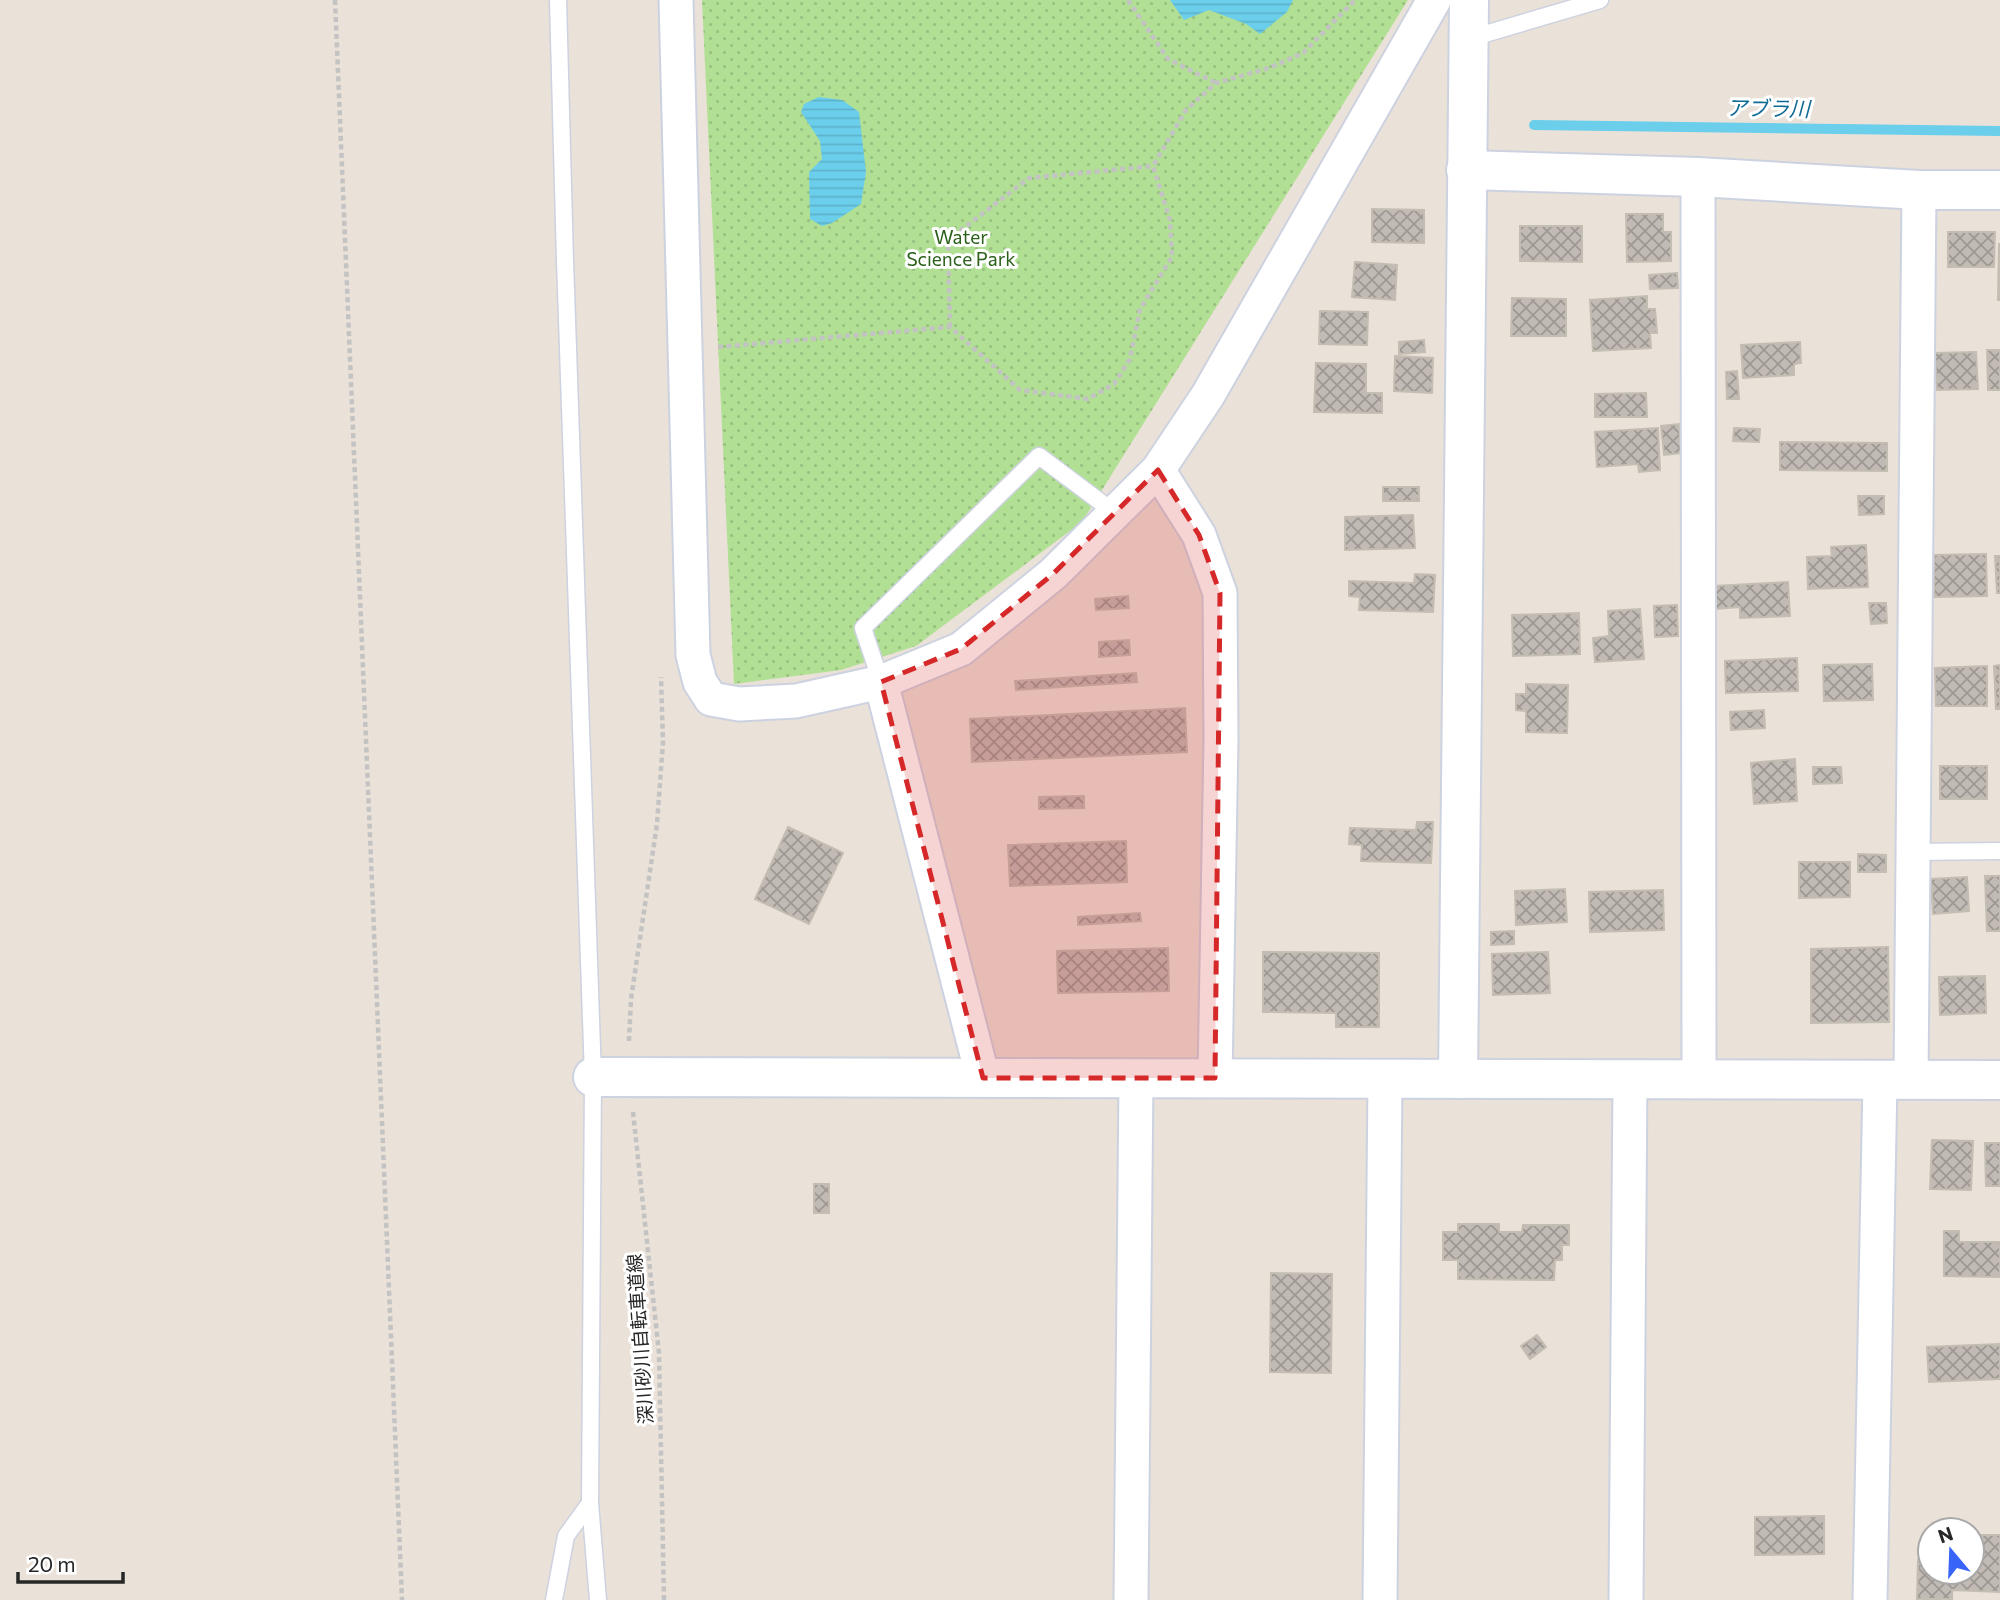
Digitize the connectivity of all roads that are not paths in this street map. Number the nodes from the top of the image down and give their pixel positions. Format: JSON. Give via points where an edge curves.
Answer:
{"nodes":[{"id":1,"x":558,"y":0,"type":"edge"},
{"id":2,"x":676,"y":0,"type":"edge"},
{"id":3,"x":1434,"y":0,"type":"edge"},
{"id":4,"x":1469,"y":0,"type":"edge"},
{"id":5,"x":1600,"y":0,"type":"edge"},
{"id":6,"x":1468,"y":39,"type":"junction"},
{"id":7,"x":1466,"y":170,"type":"junction"},
{"id":8,"x":1698,"y":177,"type":"junction"},
{"id":9,"x":1919,"y":190,"type":"junction"},
{"id":10,"x":2000,"y":190,"type":"edge"},
{"id":11,"x":1158,"y":470,"type":"junction"},
{"id":12,"x":1115,"y":513,"type":"junction"},
{"id":13,"x":881,"y":682,"type":"junction"},
{"id":14,"x":2000,"y":851,"type":"edge"},
{"id":15,"x":1913,"y":852,"type":"junction"},
{"id":16,"x":611,"y":1077,"type":"junction"},
{"id":17,"x":983,"y":1078,"type":"junction"},
{"id":18,"x":1136,"y":1078,"type":"junction"},
{"id":19,"x":1215,"y":1078,"type":"junction"},
{"id":20,"x":1385,"y":1079,"type":"junction"},
{"id":21,"x":1458,"y":1079,"type":"junction"},
{"id":22,"x":1629,"y":1079,"type":"junction"},
{"id":23,"x":1699,"y":1080,"type":"junction"},
{"id":24,"x":1896,"y":1080,"type":"junction"},
{"id":25,"x":2000,"y":1080,"type":"edge"},
{"id":26,"x":590,"y":1503,"type":"junction"},
{"id":27,"x":554,"y":1600,"type":"edge"},
{"id":28,"x":598,"y":1600,"type":"edge"},
{"id":29,"x":1131,"y":1600,"type":"edge"},
{"id":30,"x":1380,"y":1600,"type":"edge"},
{"id":31,"x":1626,"y":1600,"type":"edge"},
{"id":32,"x":1870,"y":1600,"type":"edge"}],
"edges":[{"from":1,"to":16,"type":"lane","via":[[565,261]]},
{"from":2,"to":13,"type":"street","via":[[693,655],[700,682],[712,699],[739,704],[796,701]]},
{"from":3,"to":11,"type":"street","via":[[1208,395]]},
{"from":4,"to":6,"type":"street"},
{"from":5,"to":6,"type":"lane"},
{"from":6,"to":7,"type":"street"},
{"from":7,"to":8,"type":"street"},
{"from":7,"to":21,"type":"street"},
{"from":8,"to":9,"type":"street"},
{"from":8,"to":23,"type":"street"},
{"from":9,"to":10,"type":"street"},
{"from":9,"to":15,"type":"street"},
{"from":11,"to":12,"type":"street"},
{"from":11,"to":19,"type":"street","via":[[1199,535],[1220,593]]},
{"from":12,"to":13,"type":"street","via":[[1053,574],[961,649]]},
{"from":12,"to":13,"type":"lane","via":[[1039,456],[863,628]]},
{"from":13,"to":17,"type":"street"},
{"from":14,"to":15,"type":"lane"},
{"from":15,"to":24,"type":"street"},
{"from":16,"to":17,"type":"street"},
{"from":16,"to":26,"type":"lane"},
{"from":17,"to":18,"type":"street"},
{"from":18,"to":19,"type":"street"},
{"from":18,"to":29,"type":"street"},
{"from":19,"to":20,"type":"street"},
{"from":20,"to":21,"type":"street"},
{"from":20,"to":30,"type":"street"},
{"from":21,"to":22,"type":"street"},
{"from":22,"to":23,"type":"street"},
{"from":22,"to":31,"type":"street"},
{"from":23,"to":24,"type":"street"},
{"from":24,"to":25,"type":"street"},
{"from":24,"to":32,"type":"street"},
{"from":26,"to":27,"type":"lane","via":[[566,1536]]},
{"from":26,"to":28,"type":"lane"}]}
